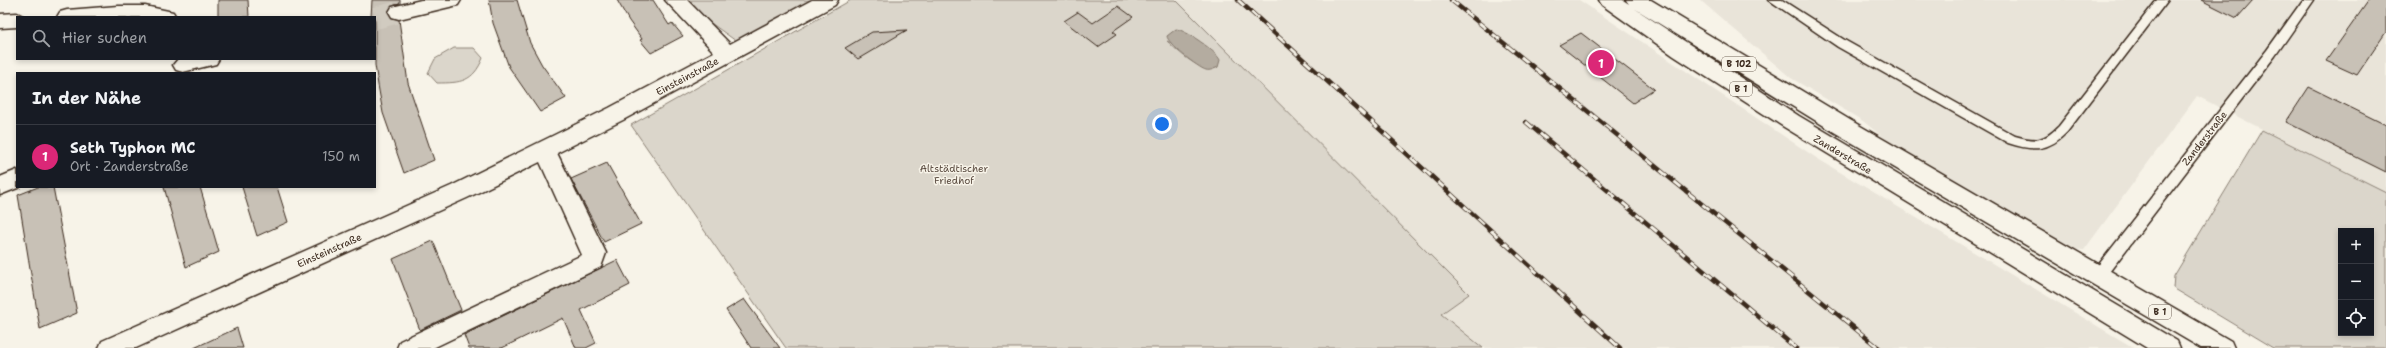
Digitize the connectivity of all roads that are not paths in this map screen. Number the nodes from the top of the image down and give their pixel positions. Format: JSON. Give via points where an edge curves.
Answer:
{"nodes":[{"id":1,"x":451,"y":0,"type":"edge"},
{"id":2,"x":675,"y":0,"type":"edge"},
{"id":3,"x":828,"y":0,"type":"edge"},
{"id":4,"x":1609,"y":0,"type":"edge"},
{"id":5,"x":1636,"y":0,"type":"edge"},
{"id":6,"x":1774,"y":0,"type":"edge"},
{"id":7,"x":2163,"y":0,"type":"edge"},
{"id":8,"x":2309,"y":0,"type":"edge"},
{"id":9,"x":399,"y":12,"type":"tunnel mouth"},
{"id":10,"x":86,"y":16,"type":"edge"},
{"id":11,"x":164,"y":16,"type":"edge"},
{"id":12,"x":16,"y":20,"type":"edge"},
{"id":13,"x":0,"y":21,"type":"edge"},
{"id":14,"x":728,"y":54,"type":"junction"},
{"id":15,"x":205,"y":60,"type":"edge"},
{"id":16,"x":183,"y":66,"type":"edge"},
{"id":17,"x":1842,"y":126,"type":"joint"},
{"id":18,"x":545,"y":150,"type":"junction"},
{"id":19,"x":16,"y":179,"type":"edge"},
{"id":20,"x":0,"y":186,"type":"edge"},
{"id":21,"x":2098,"y":276,"type":"junction"},
{"id":22,"x":2083,"y":299,"type":"junction"},
{"id":23,"x":135,"y":343,"type":"edge"},
{"id":24,"x":111,"y":348,"type":"edge"},
{"id":25,"x":409,"y":348,"type":"edge"},
{"id":26,"x":2168,"y":348,"type":"edge"},
{"id":27,"x":2222,"y":348,"type":"edge"}],
"edges":[{"from":1,"to":9,"type":"street"},
{"from":2,"to":14,"type":"street"},
{"from":3,"to":14,"type":"street","name":"Einsteinstraße"},
{"from":4,"to":22,"type":"street","name":"Zanderstraße","number":"B 1","via":[[1794,124]]},
{"from":5,"to":17,"type":"street","number":"B 102"},
{"from":6,"to":7,"type":"lane","via":[[1842,44],[2012,140],[2037,146],[2053,141],[2063,130]]},
{"from":8,"to":21,"type":"lane","name":"Zanderstraße","via":[[2271,53]]},
{"from":10,"to":11,"type":"street","via":[[143,13]]},
{"from":12,"to":13,"type":"street"},
{"from":14,"to":18,"type":"street","name":"Einsteinstraße"},
{"from":15,"to":16,"type":"street"},
{"from":17,"to":21,"type":"street","number":"B 1"},
{"from":18,"to":23,"type":"street","name":"Einsteinstraße"},
{"from":18,"to":25,"type":"street","via":[[594,253],[593,260]]},
{"from":19,"to":20,"type":"street"},
{"from":21,"to":22,"type":"street","name":"Zanderstraße"},
{"from":21,"to":27,"type":"street","number":"B 1"},
{"from":22,"to":26,"type":"street","name":"Zanderstraße","number":"B 1"},
{"from":23,"to":24,"type":"street","name":"Einsteinstraße"}]}
